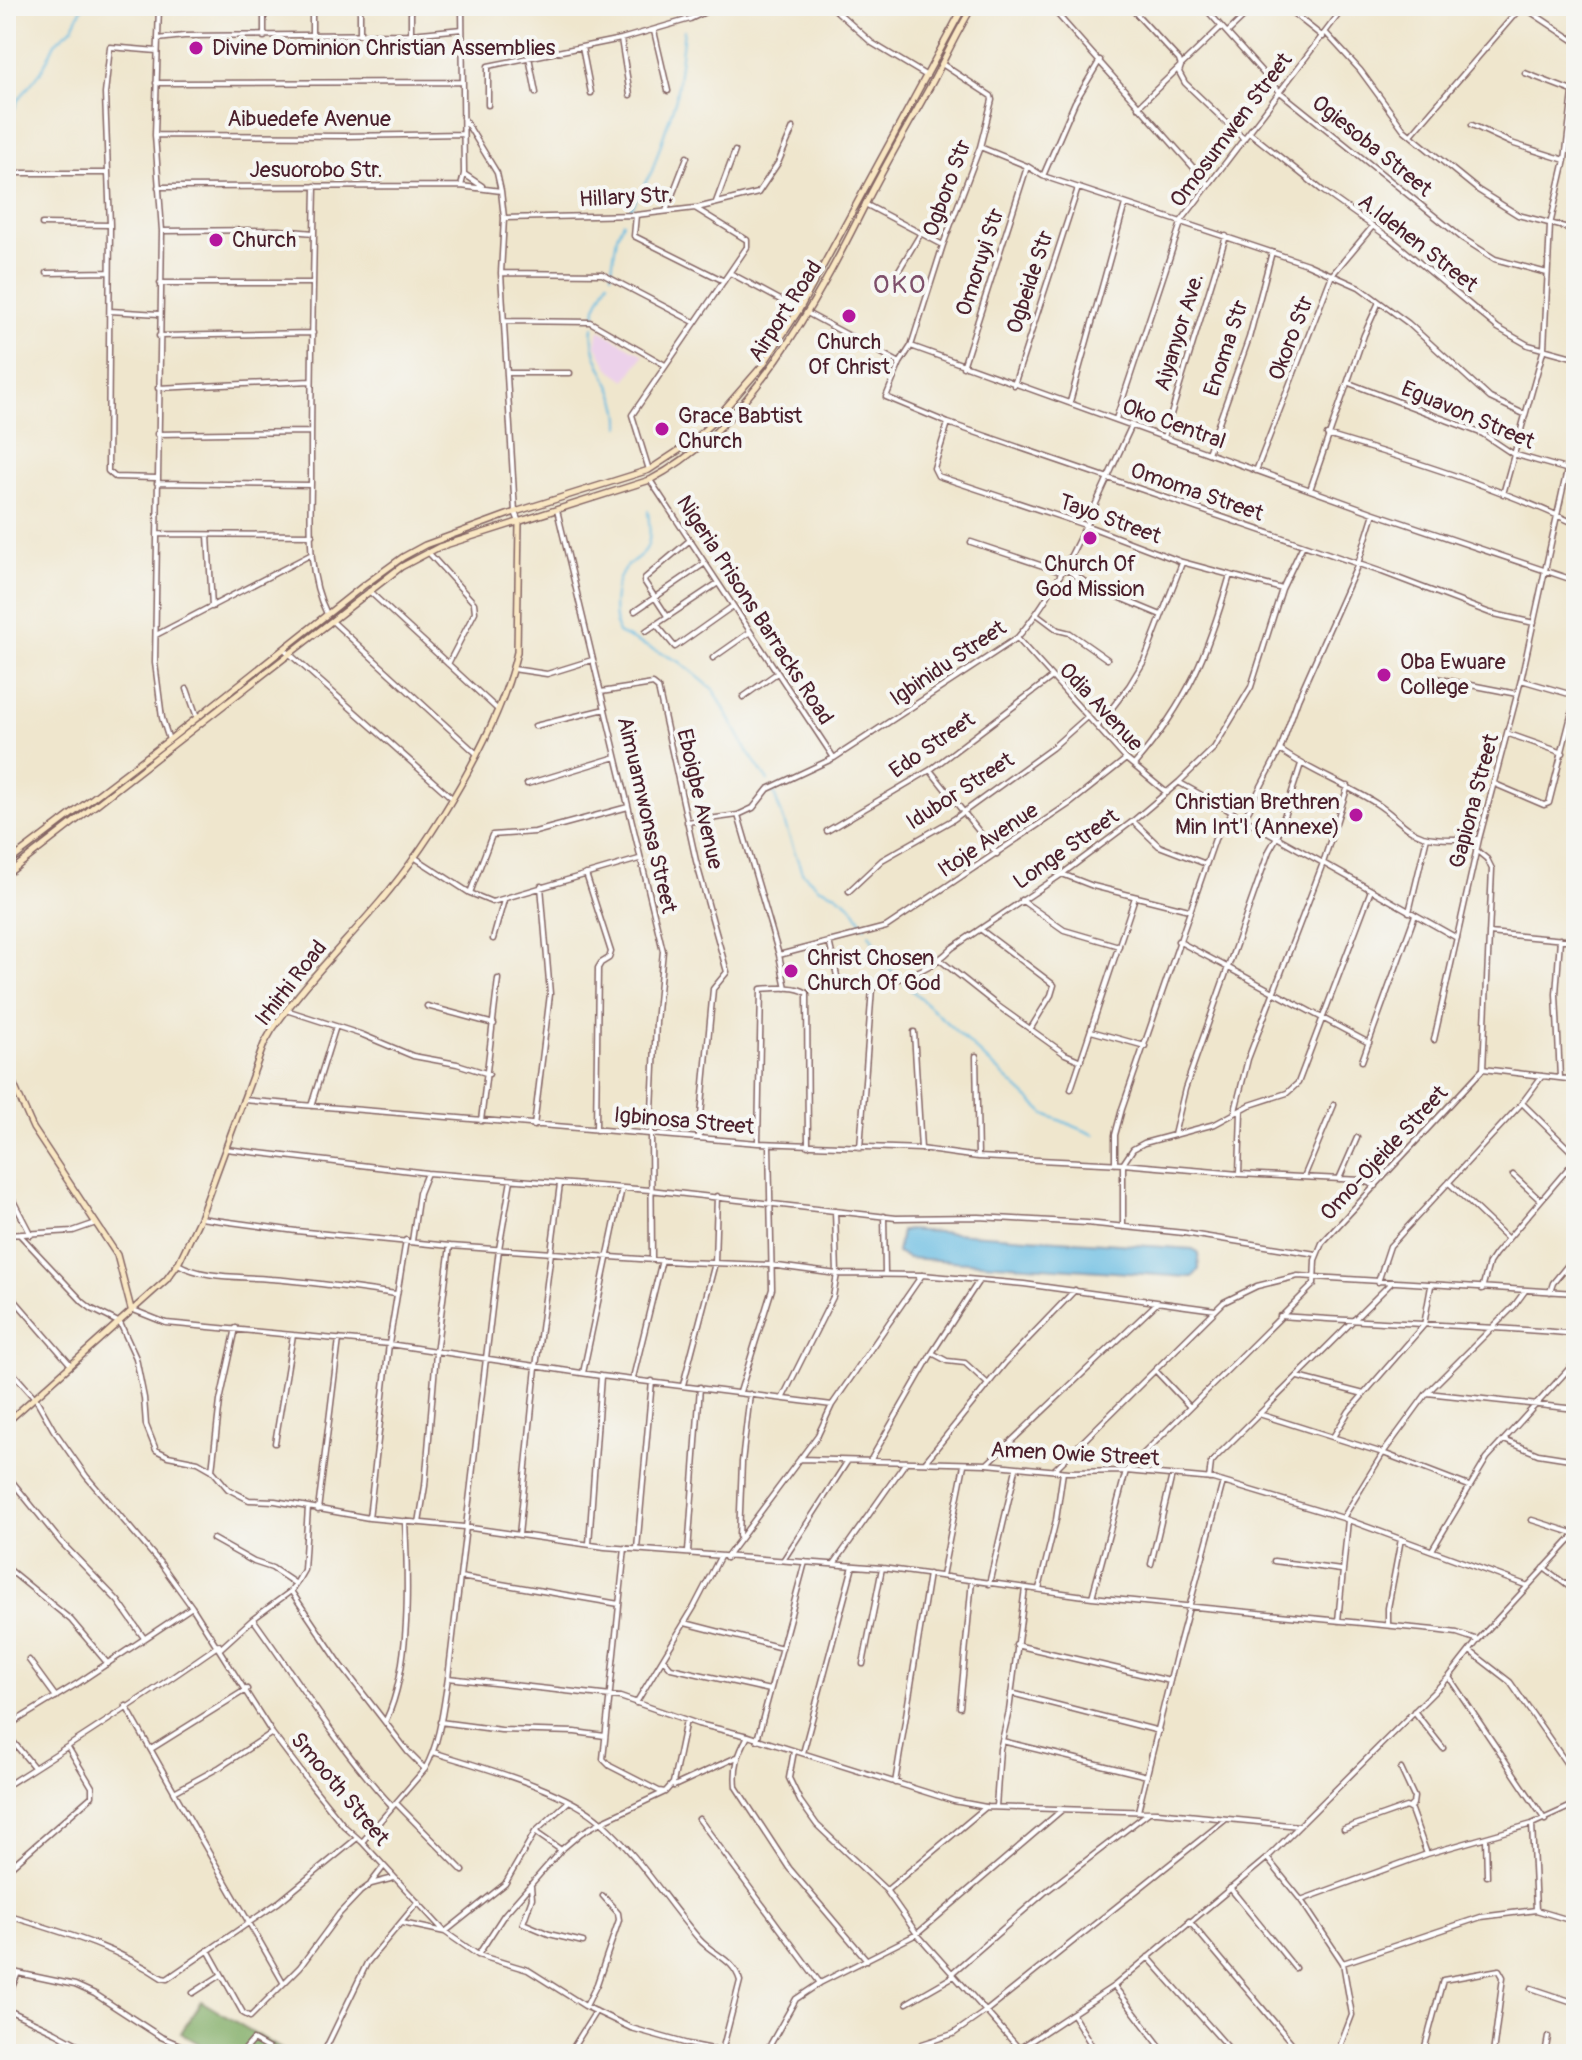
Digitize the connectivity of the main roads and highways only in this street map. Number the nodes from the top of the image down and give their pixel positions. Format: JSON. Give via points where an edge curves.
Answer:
{"nodes":[{"id":1,"x":964,"y":6,"type":"edge"},
{"id":2,"x":973,"y":6,"type":"edge"},
{"id":3,"x":519,"y":522,"type":"junction"},
{"id":4,"x":287,"y":651,"type":"junction"},
{"id":5,"x":6,"y":864,"type":"edge"},
{"id":6,"x":6,"y":875,"type":"edge"},
{"id":7,"x":6,"y":1067,"type":"edge"},
{"id":8,"x":131,"y":1309,"type":"junction"},
{"id":9,"x":6,"y":1423,"type":"edge"}],
"edges":[{"from":1,"to":4,"type":"main road","name":"Airport Road","via":[[799,310],[762,366],[713,422],[649,470],[425,545],[327,614]]},
{"from":2,"to":3,"type":"main road","name":"Airport Road","via":[[807,313],[768,371],[719,428],[672,469],[650,480]]},
{"from":3,"to":4,"type":"main road","name":"Airport Road","via":[[428,552],[401,567]]},
{"from":3,"to":8,"type":"main road","name":"Irhirhi Road","via":[[513,669],[477,754],[414,857],[286,1010],[264,1044],[178,1264]]},
{"from":4,"to":5,"type":"main road"},
{"from":4,"to":6,"type":"main road"},
{"from":7,"to":8,"type":"main road","via":[[33,1128],[117,1255]]},
{"from":8,"to":9,"type":"main road","name":"Irhirhi Road"}]}
